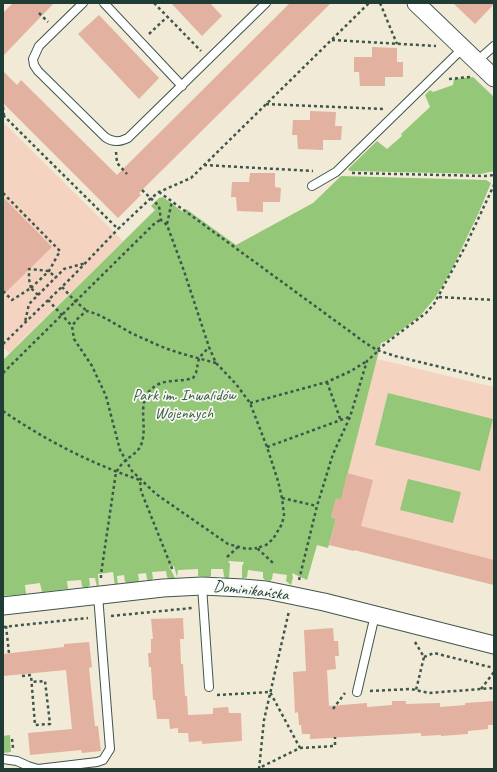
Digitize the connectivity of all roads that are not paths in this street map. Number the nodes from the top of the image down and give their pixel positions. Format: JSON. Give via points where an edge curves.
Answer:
{"nodes":[{"id":1,"x":83,"y":3,"type":"edge"},
{"id":2,"x":104,"y":3,"type":"edge"},
{"id":3,"x":266,"y":3,"type":"edge"},
{"id":4,"x":416,"y":3,"type":"edge"},
{"id":5,"x":494,"y":46,"type":"edge"},
{"id":6,"x":463,"y":48,"type":"junction"},
{"id":7,"x":477,"y":62,"type":"junction"},
{"id":8,"x":493,"y":76,"type":"edge"},
{"id":9,"x":182,"y":86,"type":"junction"},
{"id":10,"x":312,"y":186,"type":"dead end"},
{"id":11,"x":202,"y":586,"type":"junction"},
{"id":12,"x":101,"y":595,"type":"junction"},
{"id":13,"x":3,"y":606,"type":"edge"},
{"id":14,"x":375,"y":615,"type":"junction"},
{"id":15,"x":494,"y":645,"type":"edge"},
{"id":16,"x":209,"y":687,"type":"road end"},
{"id":17,"x":357,"y":692,"type":"road end"},
{"id":18,"x":3,"y":759,"type":"edge"}],
"edges":[{"from":1,"to":9,"type":"lane","via":[[39,46],[33,59],[34,65],[106,137],[115,142],[128,138]]},
{"from":2,"to":9,"type":"lane"},
{"from":3,"to":9,"type":"lane"},
{"from":4,"to":6,"type":"street"},
{"from":5,"to":7,"type":"lane"},
{"from":6,"to":7,"type":"street"},
{"from":6,"to":10,"type":"lane","via":[[336,172]]},
{"from":7,"to":8,"type":"street"},
{"from":11,"to":12,"type":"street","name":"Dominikańska"},
{"from":11,"to":14,"type":"street","name":"Dominikańska","via":[[266,590]]},
{"from":11,"to":16,"type":"lane"},
{"from":12,"to":13,"type":"street","name":"Dominikańska"},
{"from":12,"to":18,"type":"lane","via":[[110,749],[103,760],[97,762],[38,768]]},
{"from":14,"to":15,"type":"street","name":"Dominikańska"},
{"from":14,"to":17,"type":"lane"}]}
